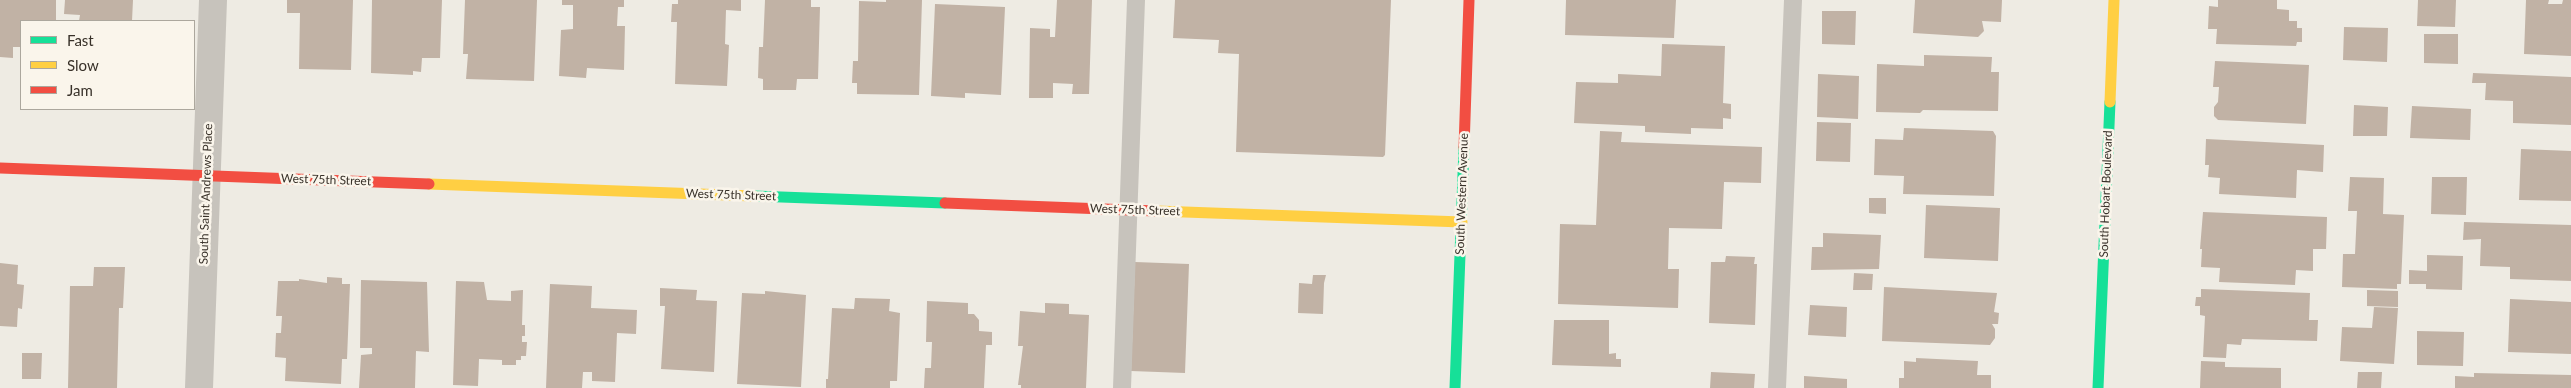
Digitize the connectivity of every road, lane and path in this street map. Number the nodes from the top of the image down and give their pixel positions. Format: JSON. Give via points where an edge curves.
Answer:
{"nodes":[{"id":1,"x":213,"y":0,"type":"edge"},
{"id":2,"x":1136,"y":0,"type":"edge"},
{"id":3,"x":1470,"y":0,"type":"edge"},
{"id":4,"x":1792,"y":0,"type":"edge"},
{"id":5,"x":2114,"y":0,"type":"edge"},
{"id":6,"x":0,"y":168,"type":"edge"},
{"id":7,"x":207,"y":176,"type":"junction"},
{"id":8,"x":1128,"y":209,"type":"junction"},
{"id":9,"x":1462,"y":222,"type":"junction"},
{"id":10,"x":199,"y":388,"type":"edge"},
{"id":11,"x":1122,"y":388,"type":"edge"},
{"id":12,"x":1455,"y":388,"type":"edge"},
{"id":13,"x":1777,"y":388,"type":"edge"},
{"id":14,"x":2098,"y":388,"type":"edge"}],
"edges":[{"from":1,"to":7,"type":"street","name":"South Saint Andrews Place"},
{"from":2,"to":8,"type":"lane"},
{"from":3,"to":9,"type":"street","name":"South Western Avenue"},
{"from":4,"to":13,"type":"lane"},
{"from":5,"to":14,"type":"street","name":"South Hobart Boulevard"},
{"from":6,"to":7,"type":"street","name":"West 75th Street"},
{"from":7,"to":8,"type":"street","name":"West 75th Street"},
{"from":7,"to":10,"type":"street","name":"South Saint Andrews Place"},
{"from":8,"to":9,"type":"street","name":"West 75th Street"},
{"from":8,"to":11,"type":"lane"},
{"from":9,"to":12,"type":"street","name":"South Western Avenue"}]}
